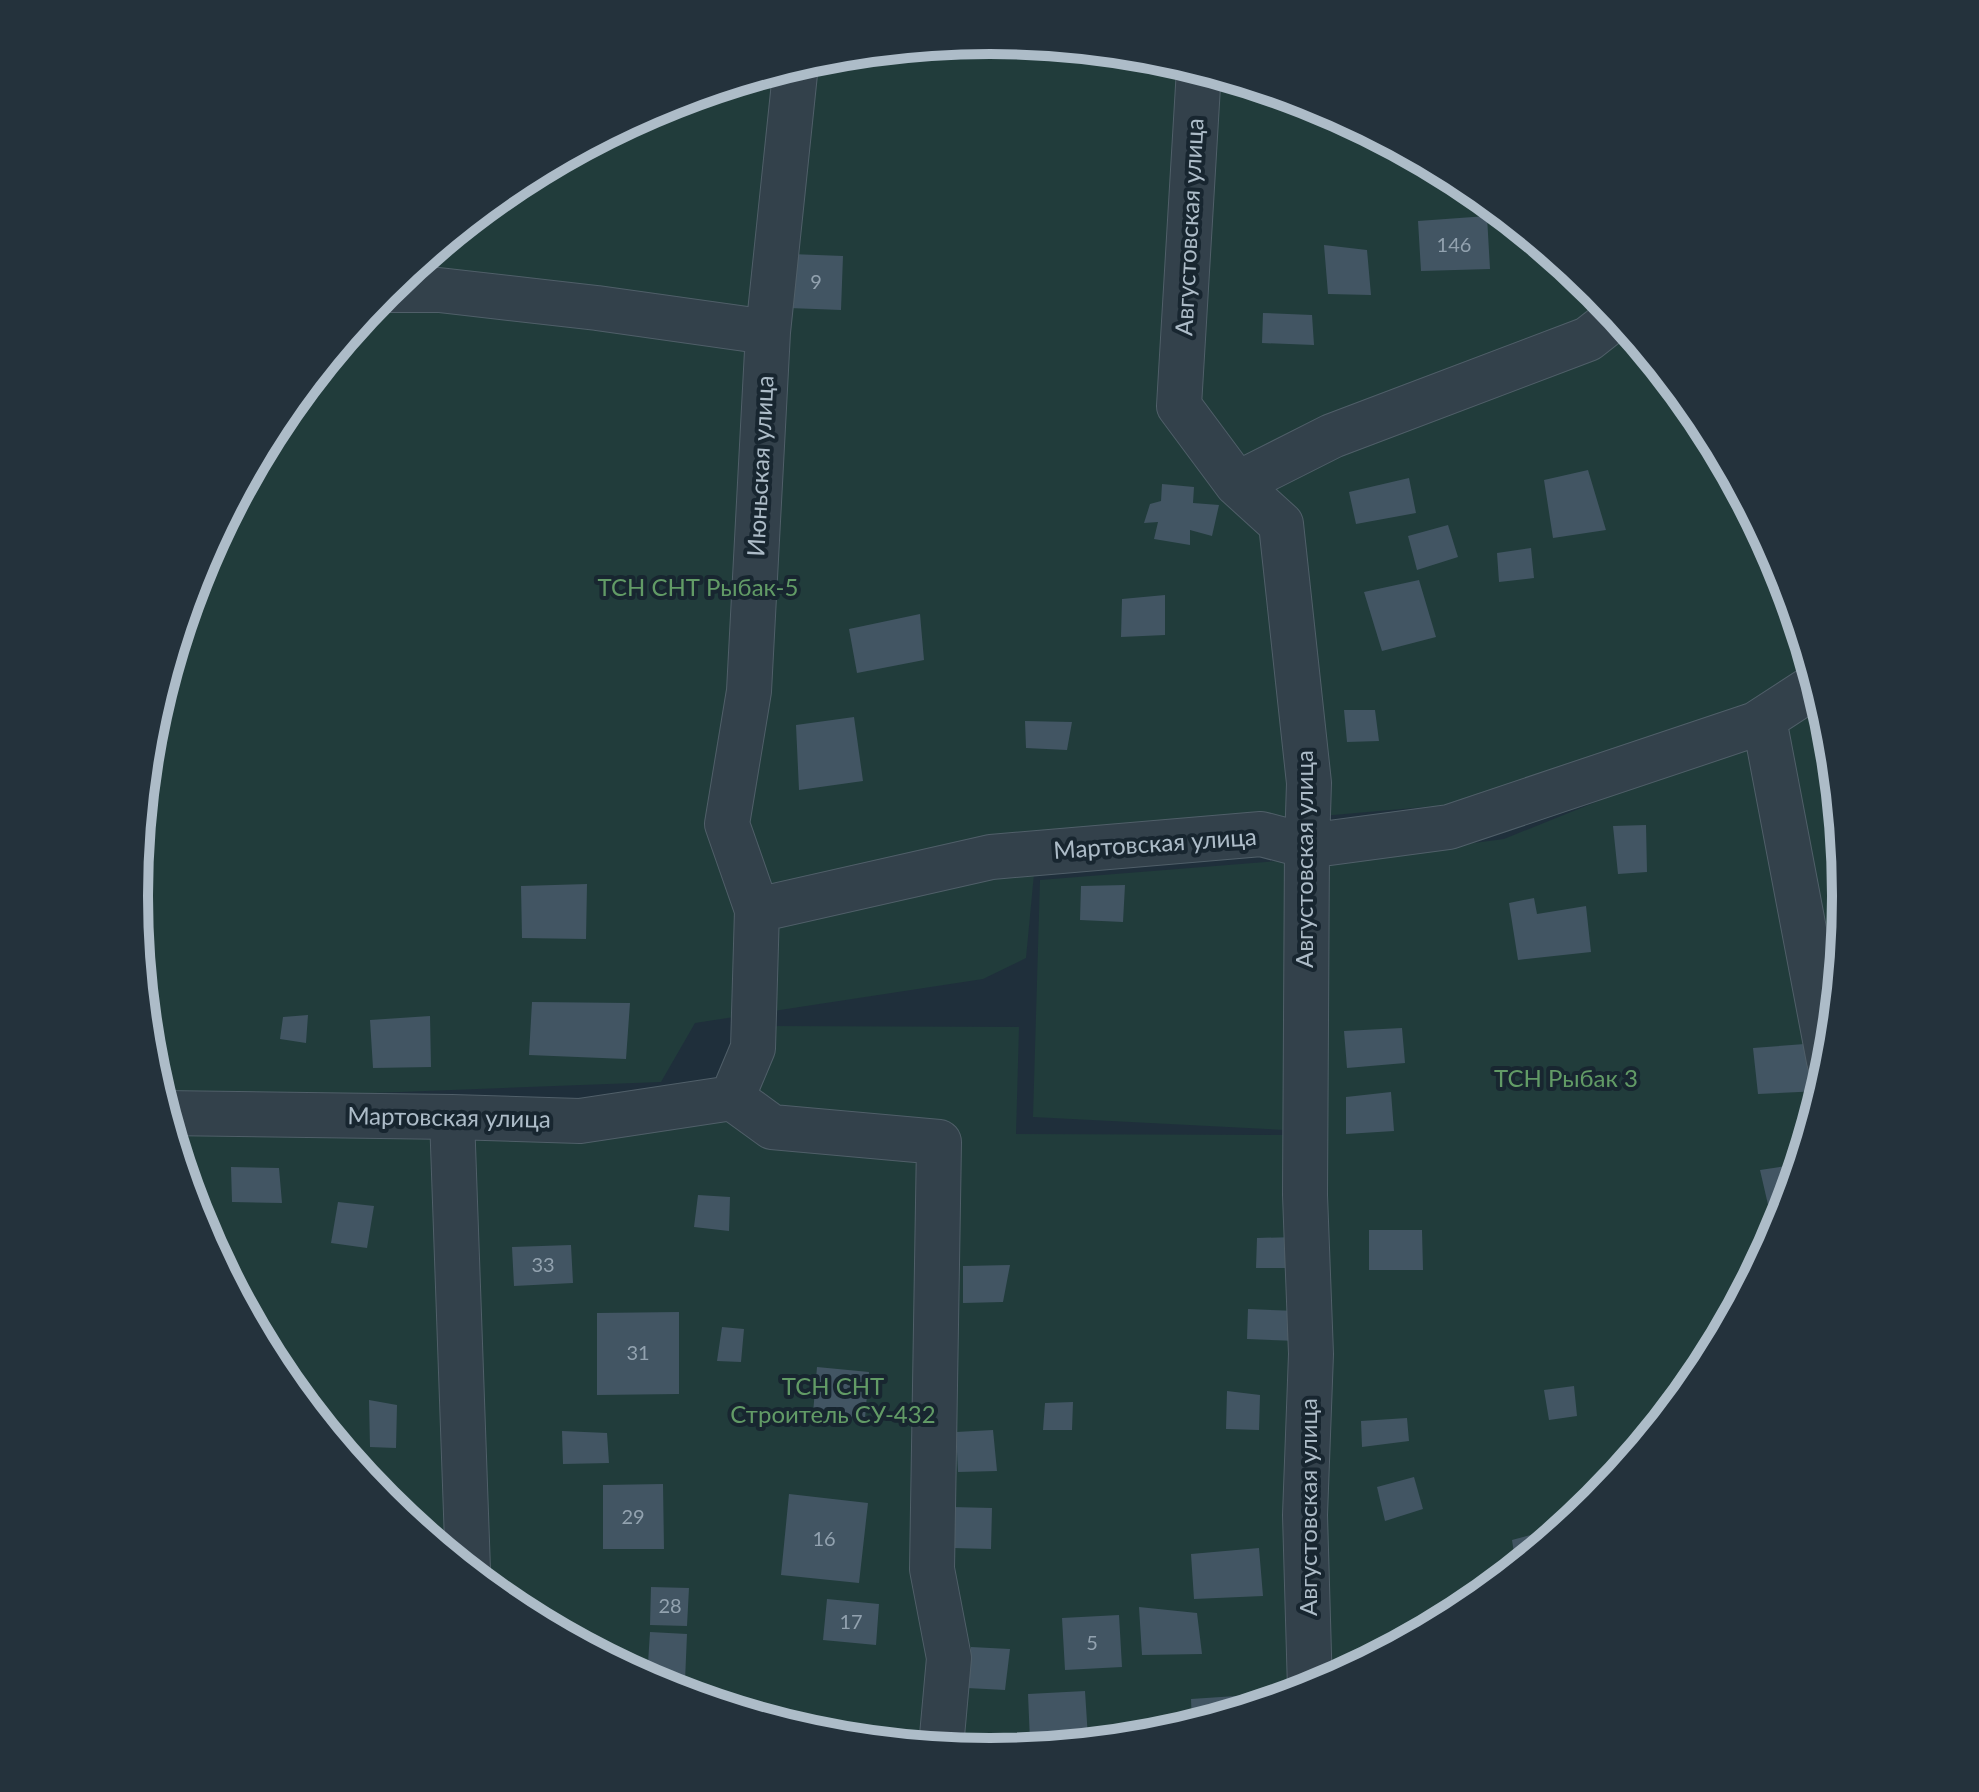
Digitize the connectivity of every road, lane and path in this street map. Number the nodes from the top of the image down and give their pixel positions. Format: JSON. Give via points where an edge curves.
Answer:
{"nodes":[{"id":1,"x":795,"y":77,"type":"edge"},
{"id":2,"x":1198,"y":81,"type":"edge"},
{"id":3,"x":406,"y":290,"type":"edge"},
{"id":4,"x":1607,"y":324,"type":"edge"},
{"id":5,"x":768,"y":332,"type":"junction"},
{"id":6,"x":1237,"y":484,"type":"junction"},
{"id":7,"x":1806,"y":692,"type":"edge"},
{"id":8,"x":1764,"y":719,"type":"junction"},
{"id":9,"x":1307,"y":846,"type":"junction"},
{"id":10,"x":757,"y":910,"type":"junction"},
{"id":11,"x":1821,"y":1021,"type":"edge"},
{"id":12,"x":732,"y":1098,"type":"junction"},
{"id":13,"x":176,"y":1113,"type":"edge"},
{"id":14,"x":452,"y":1117,"type":"junction"},
{"id":15,"x":468,"y":1556,"type":"edge"},
{"id":16,"x":1310,"y":1675,"type":"edge"},
{"id":17,"x":942,"y":1736,"type":"edge"}],
"edges":[{"from":1,"to":5,"type":"street","name":"Июньская улица"},
{"from":2,"to":6,"type":"street","name":"Августовская улица","via":[[1179,406]]},
{"from":3,"to":5,"type":"street","via":[[597,308]]},
{"from":4,"to":6,"type":"street","via":[[1588,339],[1332,436]]},
{"from":5,"to":10,"type":"street","name":"Июньская улица","via":[[749,691],[727,824]]},
{"from":6,"to":9,"type":"street","name":"Августовская улица","via":[[1281,524],[1309,783]]},
{"from":7,"to":8,"type":"street","name":"Мартовская улица"},
{"from":8,"to":9,"type":"street","name":"Мартовская улица","via":[[1449,827]]},
{"from":8,"to":11,"type":"street"},
{"from":9,"to":10,"type":"street","name":"Мартовская улица","via":[[1261,834],[991,857]]},
{"from":9,"to":16,"type":"street","name":"Августовская улица","via":[[1305,1195],[1311,1354],[1305,1515]]},
{"from":10,"to":12,"type":"street","name":"Июньская улица","via":[[753,1048]]},
{"from":12,"to":14,"type":"street","name":"Мартовская улица","via":[[580,1121]]},
{"from":12,"to":17,"type":"street","via":[[772,1127],[939,1142],[932,1569],[949,1658]]},
{"from":13,"to":14,"type":"street","name":"Мартовская улица"},
{"from":14,"to":15,"type":"street"}]}
